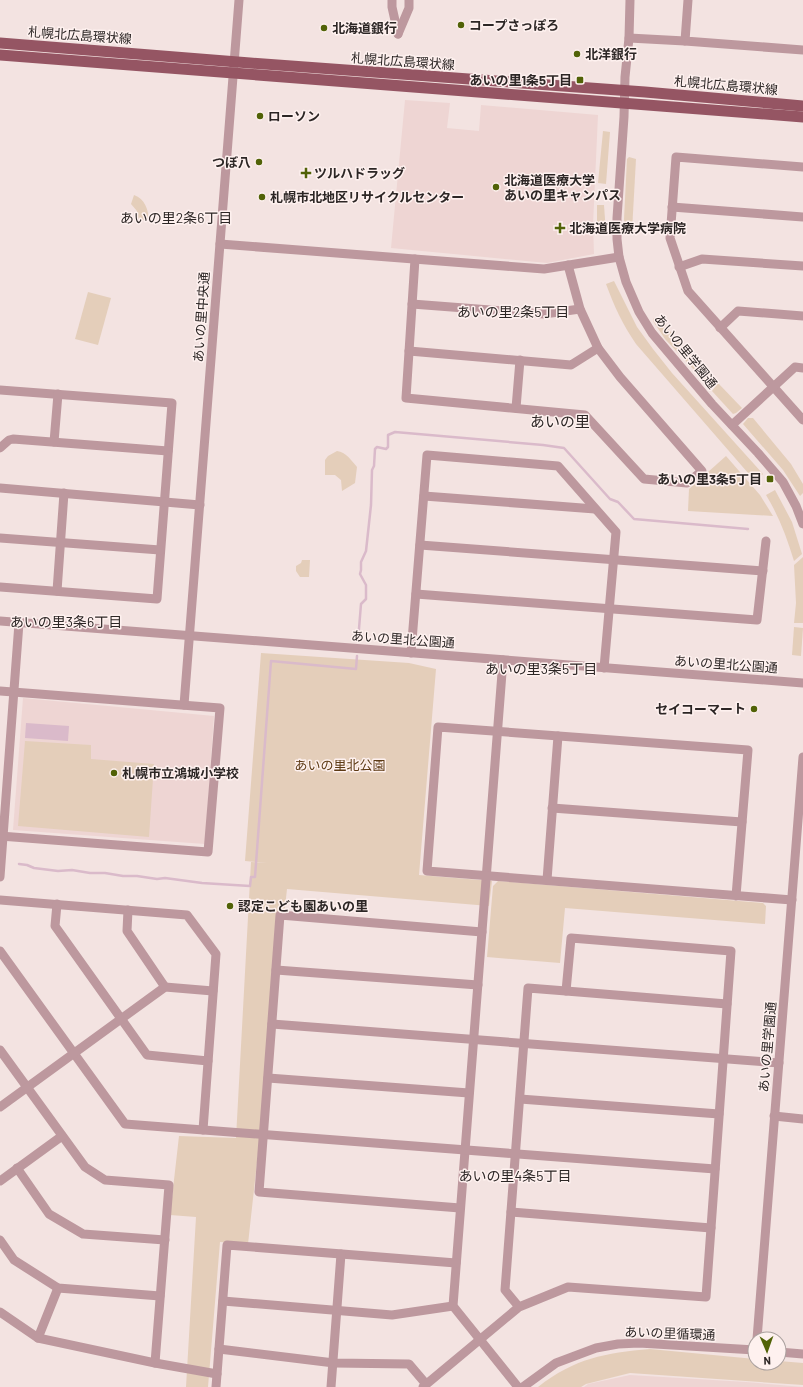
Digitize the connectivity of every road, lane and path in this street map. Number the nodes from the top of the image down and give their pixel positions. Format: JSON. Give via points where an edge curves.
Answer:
{"nodes":[{"id":1,"x":239,"y":0,"type":"edge"},
{"id":2,"x":392,"y":0,"type":"edge"},
{"id":3,"x":409,"y":0,"type":"edge"},
{"id":4,"x":630,"y":0,"type":"edge"},
{"id":5,"x":688,"y":0,"type":"edge"},
{"id":6,"x":630,"y":38,"type":"junction"},
{"id":7,"x":685,"y":41,"type":"junction"},
{"id":8,"x":0,"y":43,"type":"edge"},
{"id":9,"x":803,"y":50,"type":"edge"},
{"id":10,"x":0,"y":55,"type":"edge"},
{"id":11,"x":234,"y":61,"type":"junction"},
{"id":12,"x":233,"y":73,"type":"junction"},
{"id":13,"x":624,"y":90,"type":"junction"},
{"id":14,"x":624,"y":103,"type":"junction"},
{"id":15,"x":803,"y":106,"type":"edge"},
{"id":16,"x":803,"y":117,"type":"edge"},
{"id":17,"x":803,"y":167,"type":"edge"},
{"id":18,"x":672,"y":207,"type":"junction"},
{"id":19,"x":803,"y":217,"type":"edge"},
{"id":20,"x":220,"y":244,"type":"junction"},
{"id":21,"x":619,"y":257,"type":"junction"},
{"id":22,"x":415,"y":259,"type":"junction"},
{"id":23,"x":568,"y":265,"type":"junction"},
{"id":24,"x":803,"y":266,"type":"edge"},
{"id":25,"x":679,"y":267,"type":"junction"},
{"id":26,"x":412,"y":304,"type":"junction"},
{"id":27,"x":580,"y":309,"type":"junction"},
{"id":28,"x":803,"y":316,"type":"edge"},
{"id":29,"x":720,"y":328,"type":"junction"},
{"id":30,"x":598,"y":348,"type":"junction"},
{"id":31,"x":409,"y":351,"type":"junction"},
{"id":32,"x":520,"y":360,"type":"junction"},
{"id":33,"x":803,"y":368,"type":"edge"},
{"id":34,"x":774,"y":387,"type":"junction"},
{"id":35,"x":0,"y":390,"type":"edge"},
{"id":36,"x":58,"y":394,"type":"junction"},
{"id":37,"x":516,"y":408,"type":"junction"},
{"id":38,"x":803,"y":420,"type":"edge"},
{"id":39,"x":732,"y":425,"type":"junction"},
{"id":40,"x":54,"y":442,"type":"junction"},
{"id":41,"x":0,"y":448,"type":"edge"},
{"id":42,"x":168,"y":452,"type":"junction"},
{"id":43,"x":0,"y":488,"type":"edge"},
{"id":44,"x":64,"y":493,"type":"junction"},
{"id":45,"x":424,"y":496,"type":"junction"},
{"id":46,"x":164,"y":501,"type":"junction"},
{"id":47,"x":200,"y":504,"type":"junction"},
{"id":48,"x":595,"y":509,"type":"junction"},
{"id":49,"x":803,"y":524,"type":"edge"},
{"id":50,"x":0,"y":538,"type":"edge"},
{"id":51,"x":766,"y":541,"type":"dead end"},
{"id":52,"x":60,"y":542,"type":"junction"},
{"id":53,"x":420,"y":545,"type":"junction"},
{"id":54,"x":160,"y":550,"type":"junction"},
{"id":55,"x":613,"y":560,"type":"junction"},
{"id":56,"x":763,"y":571,"type":"junction"},
{"id":57,"x":0,"y":587,"type":"edge"},
{"id":58,"x":57,"y":591,"type":"junction"},
{"id":59,"x":416,"y":594,"type":"junction"},
{"id":60,"x":609,"y":609,"type":"junction"},
{"id":61,"x":0,"y":622,"type":"edge"},
{"id":62,"x":20,"y":623,"type":"junction"},
{"id":63,"x":189,"y":636,"type":"junction"},
{"id":64,"x":411,"y":653,"type":"junction"},
{"id":65,"x":503,"y":660,"type":"junction"},
{"id":66,"x":604,"y":668,"type":"junction"},
{"id":67,"x":803,"y":683,"type":"edge"},
{"id":68,"x":0,"y":691,"type":"edge"},
{"id":69,"x":15,"y":692,"type":"junction"},
{"id":70,"x":184,"y":706,"type":"junction"},
{"id":71,"x":497,"y":731,"type":"junction"},
{"id":72,"x":558,"y":736,"type":"junction"},
{"id":73,"x":803,"y":758,"type":"edge"},
{"id":74,"x":4,"y":767,"type":"edge"},
{"id":75,"x":552,"y":808,"type":"junction"},
{"id":76,"x":742,"y":822,"type":"junction"},
{"id":77,"x":2,"y":836,"type":"edge"},
{"id":78,"x":800,"y":844,"type":"edge"},
{"id":79,"x":486,"y":875,"type":"junction"},
{"id":80,"x":0,"y":877,"type":"edge"},
{"id":81,"x":547,"y":880,"type":"junction"},
{"id":82,"x":736,"y":896,"type":"junction"},
{"id":83,"x":0,"y":900,"type":"edge"},
{"id":84,"x":792,"y":900,"type":"junction"},
{"id":85,"x":56,"y":904,"type":"junction"},
{"id":86,"x":128,"y":910,"type":"junction"},
{"id":87,"x":482,"y":932,"type":"junction"},
{"id":88,"x":0,"y":950,"type":"edge"},
{"id":89,"x":276,"y":970,"type":"junction"},
{"id":90,"x":478,"y":985,"type":"junction"},
{"id":91,"x":165,"y":988,"type":"junction"},
{"id":92,"x":213,"y":991,"type":"junction"},
{"id":93,"x":566,"y":991,"type":"junction"},
{"id":94,"x":727,"y":1004,"type":"junction"},
{"id":95,"x":121,"y":1020,"type":"junction"},
{"id":96,"x":272,"y":1024,"type":"junction"},
{"id":97,"x":473,"y":1040,"type":"junction"},
{"id":98,"x":524,"y":1043,"type":"junction"},
{"id":99,"x":0,"y":1050,"type":"edge"},
{"id":100,"x":74,"y":1054,"type":"junction"},
{"id":101,"x":723,"y":1059,"type":"junction"},
{"id":102,"x":208,"y":1061,"type":"junction"},
{"id":103,"x":779,"y":1063,"type":"junction"},
{"id":104,"x":268,"y":1078,"type":"junction"},
{"id":105,"x":27,"y":1088,"type":"junction"},
{"id":106,"x":469,"y":1093,"type":"junction"},
{"id":107,"x":520,"y":1099,"type":"junction"},
{"id":108,"x":0,"y":1107,"type":"edge"},
{"id":109,"x":719,"y":1114,"type":"junction"},
{"id":110,"x":774,"y":1116,"type":"junction"},
{"id":111,"x":803,"y":1119,"type":"edge"},
{"id":112,"x":203,"y":1130,"type":"junction"},
{"id":113,"x":264,"y":1135,"type":"junction"},
{"id":114,"x":62,"y":1136,"type":"junction"},
{"id":115,"x":465,"y":1150,"type":"junction"},
{"id":116,"x":516,"y":1154,"type":"junction"},
{"id":117,"x":18,"y":1168,"type":"junction"},
{"id":118,"x":715,"y":1169,"type":"junction"},
{"id":119,"x":0,"y":1180,"type":"edge"},
{"id":120,"x":460,"y":1208,"type":"junction"},
{"id":121,"x":511,"y":1212,"type":"junction"},
{"id":122,"x":711,"y":1228,"type":"junction"},
{"id":123,"x":0,"y":1240,"type":"edge"},
{"id":124,"x":165,"y":1240,"type":"junction"},
{"id":125,"x":341,"y":1254,"type":"junction"},
{"id":126,"x":456,"y":1263,"type":"junction"},
{"id":127,"x":58,"y":1288,"type":"junction"},
{"id":128,"x":160,"y":1296,"type":"junction"},
{"id":129,"x":223,"y":1301,"type":"junction"},
{"id":130,"x":453,"y":1306,"type":"junction"},
{"id":131,"x":519,"y":1307,"type":"junction"},
{"id":132,"x":337,"y":1311,"type":"junction"},
{"id":133,"x":0,"y":1312,"type":"edge"},
{"id":134,"x":758,"y":1331,"type":"edge"},
{"id":135,"x":38,"y":1338,"type":"junction"},
{"id":136,"x":480,"y":1339,"type":"junction"},
{"id":137,"x":219,"y":1349,"type":"junction"},
{"id":138,"x":747,"y":1349,"type":"edge"},
{"id":139,"x":787,"y":1353,"type":"edge"},
{"id":140,"x":803,"y":1354,"type":"edge"},
{"id":141,"x":155,"y":1363,"type":"junction"},
{"id":142,"x":334,"y":1363,"type":"junction"},
{"id":143,"x":217,"y":1374,"type":"junction"},
{"id":144,"x":425,"y":1386,"type":"edge"},
{"id":145,"x":216,"y":1387,"type":"edge"},
{"id":146,"x":331,"y":1387,"type":"edge"},
{"id":147,"x":518,"y":1387,"type":"edge"},
{"id":148,"x":523,"y":1387,"type":"edge"}],
"edges":[{"from":1,"to":11,"type":"street","name":"あいの里中央通"},
{"from":2,"to":3,"type":"street","via":[[398,34],[409,8]]},
{"from":4,"to":6,"type":"street","name":"あいの里学園通"},
{"from":5,"to":7,"type":"street"},
{"from":6,"to":7,"type":"street"},
{"from":6,"to":13,"type":"street","name":"あいの里学園通"},
{"from":7,"to":9,"type":"street"},
{"from":8,"to":11,"type":"main road","name":"札幌北広島環状線"},
{"from":10,"to":12,"type":"main road","name":"札幌北広島環状線"},
{"from":11,"to":12,"type":"street","name":"あいの里中央通"},
{"from":11,"to":13,"type":"main road","name":"札幌北広島環状線"},
{"from":12,"to":14,"type":"main road","name":"札幌北広島環状線"},
{"from":12,"to":20,"type":"street","name":"あいの里中央通"},
{"from":13,"to":14,"type":"street","name":"あいの里学園通"},
{"from":13,"to":15,"type":"main road","name":"札幌北広島環状線"},
{"from":14,"to":16,"type":"main road","name":"札幌北広島環状線"},
{"from":14,"to":21,"type":"street","name":"あいの里学園通","via":[[617,218]]},
{"from":17,"to":18,"type":"street","via":[[676,157]]},
{"from":18,"to":19,"type":"street"},
{"from":18,"to":25,"type":"street","via":[[670,238]]},
{"from":20,"to":22,"type":"street"},
{"from":20,"to":47,"type":"street","name":"あいの里中央通"},
{"from":21,"to":23,"type":"street"},
{"from":21,"to":39,"type":"street","name":"あいの里学園通","via":[[638,312],[652,333]]},
{"from":22,"to":23,"type":"street","via":[[544,269]]},
{"from":22,"to":26,"type":"street"},
{"from":23,"to":27,"type":"street"},
{"from":24,"to":25,"type":"street","via":[[702,258]]},
{"from":25,"to":29,"type":"street","via":[[688,292]]},
{"from":26,"to":27,"type":"street","via":[[544,314]]},
{"from":26,"to":31,"type":"street"},
{"from":27,"to":30,"type":"street"},
{"from":28,"to":29,"type":"street","via":[[738,311]]},
{"from":29,"to":34,"type":"street"},
{"from":30,"to":32,"type":"street","via":[[572,365]]},
{"from":30,"to":37,"type":"street","via":[[702,471],[687,484],[644,479],[585,415]]},
{"from":31,"to":32,"type":"street"},
{"from":31,"to":37,"type":"street","via":[[406,398]]},
{"from":32,"to":37,"type":"street"},
{"from":33,"to":34,"type":"street","via":[[795,367]]},
{"from":34,"to":38,"type":"street"},
{"from":34,"to":39,"type":"street"},
{"from":35,"to":36,"type":"street"},
{"from":36,"to":40,"type":"street"},
{"from":36,"to":42,"type":"street","via":[[172,403]]},
{"from":39,"to":49,"type":"street","name":"あいの里学園通","via":[[782,482]]},
{"from":40,"to":41,"type":"street","via":[[14,439]]},
{"from":40,"to":42,"type":"street"},
{"from":42,"to":46,"type":"street"},
{"from":43,"to":44,"type":"street"},
{"from":44,"to":46,"type":"street"},
{"from":44,"to":52,"type":"street"},
{"from":45,"to":48,"type":"street"},
{"from":45,"to":48,"type":"street","via":[[427,455],[558,466]]},
{"from":45,"to":53,"type":"street"},
{"from":46,"to":47,"type":"street"},
{"from":46,"to":54,"type":"street"},
{"from":47,"to":63,"type":"street","name":"あいの里中央通"},
{"from":48,"to":55,"type":"street","via":[[616,532]]},
{"from":50,"to":52,"type":"street"},
{"from":51,"to":56,"type":"street"},
{"from":52,"to":54,"type":"street"},
{"from":52,"to":58,"type":"street"},
{"from":53,"to":55,"type":"street"},
{"from":53,"to":59,"type":"street"},
{"from":54,"to":58,"type":"street","via":[[156,599]]},
{"from":55,"to":56,"type":"street"},
{"from":55,"to":60,"type":"street"},
{"from":56,"to":60,"type":"street","via":[[758,620]]},
{"from":57,"to":58,"type":"street"},
{"from":59,"to":60,"type":"street"},
{"from":59,"to":64,"type":"street"},
{"from":60,"to":66,"type":"street"},
{"from":61,"to":62,"type":"street","name":"あいの里北公園通"},
{"from":62,"to":63,"type":"street","name":"あいの里北公園通"},
{"from":62,"to":69,"type":"street"},
{"from":63,"to":64,"type":"street","name":"あいの里北公園通"},
{"from":63,"to":70,"type":"street","name":"あいの里中央通"},
{"from":64,"to":65,"type":"street","name":"あいの里北公園通"},
{"from":65,"to":66,"type":"street","name":"あいの里北公園通"},
{"from":65,"to":71,"type":"street"},
{"from":66,"to":67,"type":"street","name":"あいの里北公園通"},
{"from":68,"to":69,"type":"street"},
{"from":69,"to":70,"type":"street"},
{"from":69,"to":74,"type":"street"},
{"from":70,"to":77,"type":"street","via":[[220,708],[208,852]]},
{"from":71,"to":72,"type":"street"},
{"from":71,"to":79,"type":"street"},
{"from":71,"to":79,"type":"street","via":[[438,727],[433,788],[427,871]]},
{"from":72,"to":75,"type":"street"},
{"from":72,"to":76,"type":"street","via":[[748,750]]},
{"from":73,"to":78,"type":"street","name":"あいの里学園通"},
{"from":74,"to":77,"type":"street"},
{"from":75,"to":76,"type":"street"},
{"from":75,"to":81,"type":"street"},
{"from":76,"to":82,"type":"street"},
{"from":77,"to":80,"type":"street"},
{"from":78,"to":84,"type":"street","name":"あいの里学園通"},
{"from":79,"to":81,"type":"street"},
{"from":79,"to":87,"type":"street"},
{"from":81,"to":82,"type":"street"},
{"from":82,"to":84,"type":"street"},
{"from":83,"to":85,"type":"street"},
{"from":84,"to":103,"type":"street","name":"あいの里学園通"},
{"from":85,"to":86,"type":"street"},
{"from":85,"to":95,"type":"street","via":[[55,926]]},
{"from":86,"to":91,"type":"street","via":[[127,931]]},
{"from":86,"to":92,"type":"street","via":[[187,915],[216,954]]},
{"from":87,"to":89,"type":"street","via":[[280,915]]},
{"from":87,"to":90,"type":"street"},
{"from":88,"to":100,"type":"street"},
{"from":89,"to":90,"type":"street"},
{"from":89,"to":96,"type":"street"},
{"from":90,"to":97,"type":"street"},
{"from":91,"to":92,"type":"street"},
{"from":91,"to":95,"type":"street"},
{"from":92,"to":102,"type":"street"},
{"from":93,"to":94,"type":"street"},
{"from":93,"to":94,"type":"street","via":[[571,938],[601,940],[731,951]]},
{"from":93,"to":98,"type":"street","via":[[528,988]]},
{"from":94,"to":101,"type":"street"},
{"from":95,"to":100,"type":"street"},
{"from":95,"to":102,"type":"street","via":[[147,1056]]},
{"from":96,"to":97,"type":"street"},
{"from":96,"to":104,"type":"street"},
{"from":97,"to":98,"type":"street"},
{"from":97,"to":106,"type":"street"},
{"from":98,"to":101,"type":"street"},
{"from":98,"to":107,"type":"street"},
{"from":99,"to":105,"type":"street"},
{"from":100,"to":105,"type":"street"},
{"from":100,"to":112,"type":"street","via":[[124,1124]]},
{"from":101,"to":103,"type":"street"},
{"from":101,"to":109,"type":"street"},
{"from":102,"to":112,"type":"street"},
{"from":103,"to":110,"type":"street","name":"あいの里学園通"},
{"from":104,"to":106,"type":"street"},
{"from":104,"to":113,"type":"street"},
{"from":105,"to":108,"type":"street"},
{"from":105,"to":114,"type":"street"},
{"from":106,"to":115,"type":"street"},
{"from":107,"to":109,"type":"street"},
{"from":107,"to":116,"type":"street"},
{"from":109,"to":118,"type":"street"},
{"from":110,"to":111,"type":"street"},
{"from":110,"to":134,"type":"street","name":"あいの里学園通"},
{"from":112,"to":113,"type":"street"},
{"from":113,"to":115,"type":"street"},
{"from":113,"to":120,"type":"street","via":[[259,1192]]},
{"from":114,"to":117,"type":"street"},
{"from":114,"to":124,"type":"street","via":[[85,1167],[105,1180],[169,1185]]},
{"from":115,"to":116,"type":"street"},
{"from":115,"to":120,"type":"street"},
{"from":116,"to":118,"type":"street"},
{"from":116,"to":121,"type":"street"},
{"from":117,"to":119,"type":"street"},
{"from":117,"to":124,"type":"street","via":[[49,1214],[83,1234]]},
{"from":118,"to":122,"type":"street"},
{"from":120,"to":126,"type":"street"},
{"from":121,"to":122,"type":"street"},
{"from":121,"to":131,"type":"street","via":[[505,1290]]},
{"from":122,"to":131,"type":"street","via":[[706,1297],[568,1287]]},
{"from":123,"to":127,"type":"street","via":[[14,1260]]},
{"from":124,"to":128,"type":"street"},
{"from":125,"to":126,"type":"street"},
{"from":125,"to":129,"type":"street","via":[[227,1245]]},
{"from":125,"to":132,"type":"street"},
{"from":126,"to":130,"type":"street"},
{"from":127,"to":128,"type":"street"},
{"from":127,"to":135,"type":"street"},
{"from":128,"to":141,"type":"street"},
{"from":129,"to":132,"type":"street"},
{"from":129,"to":137,"type":"street"},
{"from":130,"to":132,"type":"street","via":[[392,1315]]},
{"from":130,"to":136,"type":"street"},
{"from":131,"to":136,"type":"street"},
{"from":132,"to":142,"type":"street"},
{"from":133,"to":135,"type":"street"},
{"from":135,"to":141,"type":"street"},
{"from":136,"to":144,"type":"street"},
{"from":136,"to":147,"type":"street"},
{"from":137,"to":142,"type":"street"},
{"from":137,"to":143,"type":"street"},
{"from":138,"to":148,"type":"street","name":"あいの里循環通","via":[[639,1342],[618,1344],[596,1348],[556,1363]]},
{"from":139,"to":140,"type":"street"},
{"from":141,"to":143,"type":"street"},
{"from":142,"to":144,"type":"street","via":[[409,1364]]},
{"from":142,"to":146,"type":"street"},
{"from":143,"to":145,"type":"street"}]}
